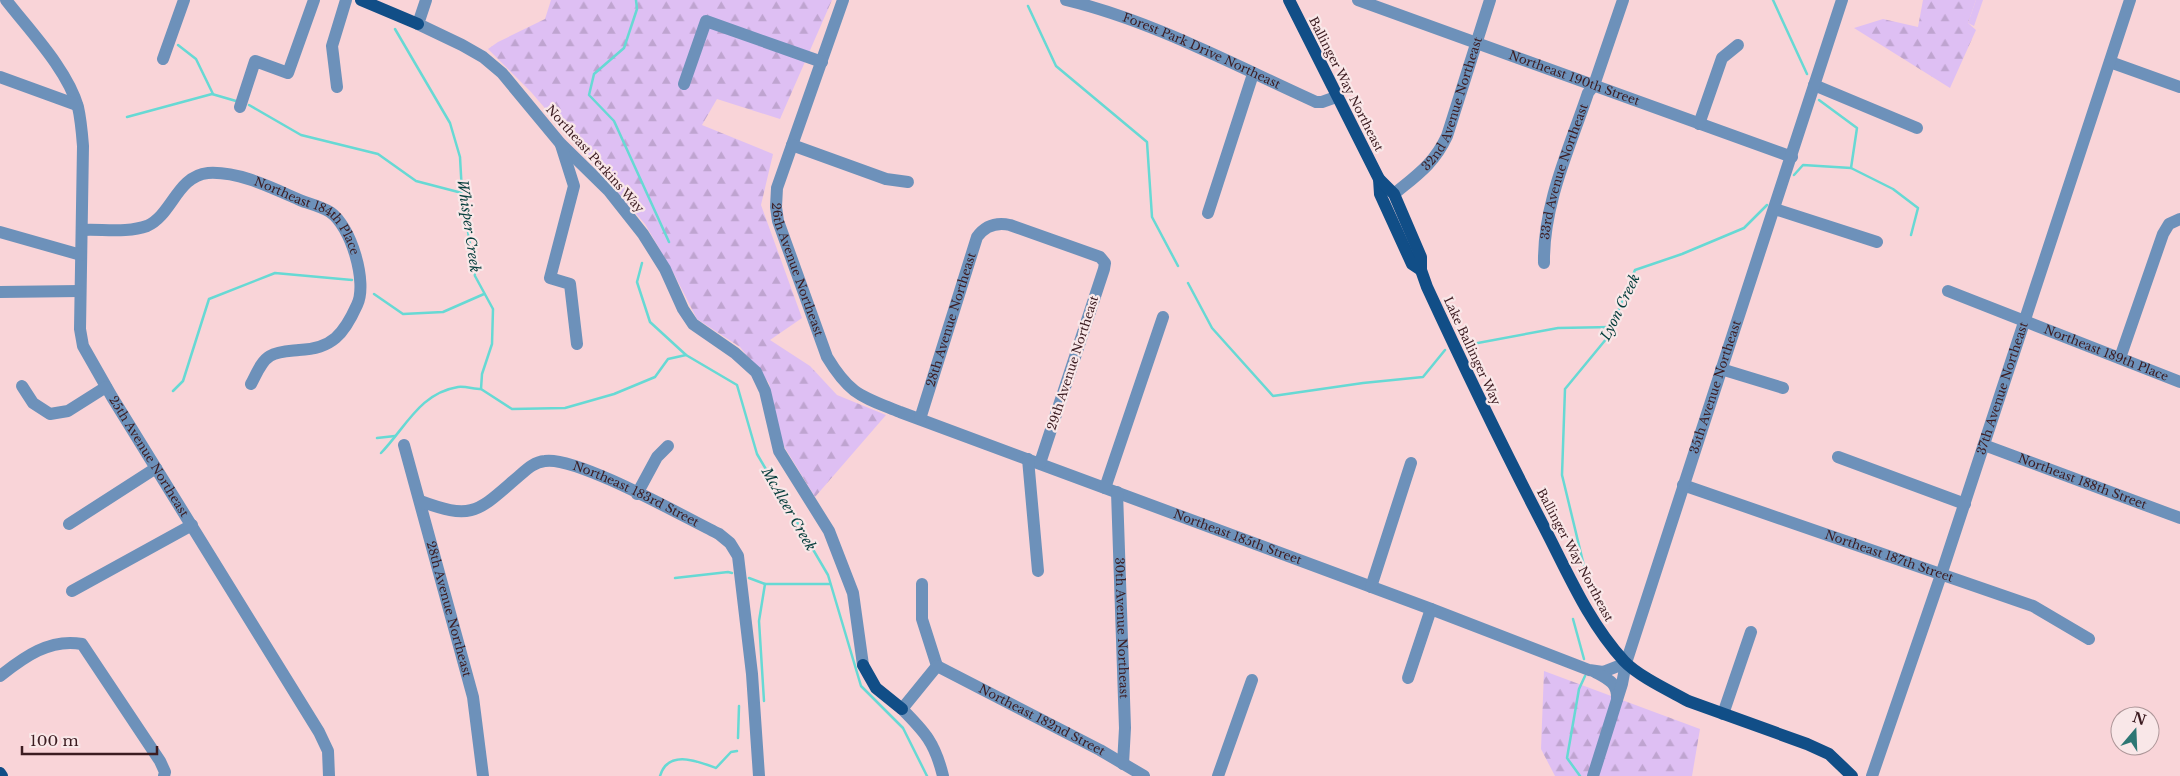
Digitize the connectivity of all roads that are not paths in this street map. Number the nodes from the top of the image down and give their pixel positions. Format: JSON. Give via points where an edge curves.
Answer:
{"nodes":[{"id":1,"x":6,"y":0,"type":"edge"},
{"id":2,"x":184,"y":0,"type":"edge"},
{"id":3,"x":314,"y":0,"type":"edge"},
{"id":4,"x":346,"y":0,"type":"edge"},
{"id":5,"x":361,"y":0,"type":"edge"},
{"id":6,"x":426,"y":0,"type":"edge"},
{"id":7,"x":843,"y":0,"type":"edge"},
{"id":8,"x":1066,"y":0,"type":"edge"},
{"id":9,"x":1289,"y":0,"type":"edge"},
{"id":10,"x":1358,"y":0,"type":"edge"},
{"id":11,"x":1490,"y":0,"type":"edge"},
{"id":12,"x":1623,"y":0,"type":"edge"},
{"id":13,"x":1842,"y":0,"type":"edge"},
{"id":14,"x":2130,"y":0,"type":"edge"},
{"id":15,"x":418,"y":24,"type":"junction"},
{"id":16,"x":1476,"y":43,"type":"junction"},
{"id":17,"x":1738,"y":45,"type":"dead end"},
{"id":18,"x":163,"y":59,"type":"dead end"},
{"id":19,"x":822,"y":62,"type":"junction"},
{"id":20,"x":2110,"y":62,"type":"junction"},
{"id":21,"x":1253,"y":74,"type":"junction"},
{"id":22,"x":0,"y":77,"type":"edge"},
{"id":23,"x":684,"y":84,"type":"dead end"},
{"id":24,"x":1594,"y":85,"type":"junction"},
{"id":25,"x":1814,"y":86,"type":"junction"},
{"id":26,"x":337,"y":87,"type":"dead end"},
{"id":27,"x":2180,"y":87,"type":"edge"},
{"id":28,"x":1336,"y":97,"type":"junction"},
{"id":29,"x":77,"y":105,"type":"junction"},
{"id":30,"x":240,"y":107,"type":"dead end"},
{"id":31,"x":1699,"y":124,"type":"junction"},
{"id":32,"x":1917,"y":128,"type":"dead end"},
{"id":33,"x":560,"y":142,"type":"junction"},
{"id":34,"x":792,"y":145,"type":"junction"},
{"id":35,"x":1792,"y":157,"type":"junction"},
{"id":36,"x":1379,"y":179,"type":"junction"},
{"id":37,"x":908,"y":182,"type":"dead end"},
{"id":38,"x":1394,"y":194,"type":"junction"},
{"id":39,"x":1775,"y":209,"type":"junction"},
{"id":40,"x":1208,"y":213,"type":"dead end"},
{"id":41,"x":2179,"y":219,"type":"edge"},
{"id":42,"x":82,"y":230,"type":"junction"},
{"id":43,"x":0,"y":232,"type":"edge"},
{"id":44,"x":1878,"y":242,"type":"dead end"},
{"id":45,"x":81,"y":255,"type":"junction"},
{"id":46,"x":1105,"y":263,"type":"joint"},
{"id":47,"x":1544,"y":263,"type":"dead end"},
{"id":48,"x":1421,"y":270,"type":"junction"},
{"id":49,"x":80,"y":291,"type":"junction"},
{"id":50,"x":1948,"y":291,"type":"dead end"},
{"id":51,"x":0,"y":292,"type":"edge"},
{"id":52,"x":1163,"y":317,"type":"dead end"},
{"id":53,"x":2025,"y":321,"type":"junction"},
{"id":54,"x":577,"y":344,"type":"dead end"},
{"id":55,"x":2120,"y":358,"type":"junction"},
{"id":56,"x":1721,"y":369,"type":"junction"},
{"id":57,"x":2180,"y":382,"type":"edge"},
{"id":58,"x":252,"y":384,"type":"dead end"},
{"id":59,"x":22,"y":386,"type":"dead end"},
{"id":60,"x":106,"y":387,"type":"junction"},
{"id":61,"x":1783,"y":388,"type":"dead end"},
{"id":62,"x":851,"y":390,"type":"joint"},
{"id":63,"x":920,"y":419,"type":"junction"},
{"id":64,"x":1500,"y":442,"type":"joint"},
{"id":65,"x":404,"y":445,"type":"dead end"},
{"id":66,"x":1984,"y":445,"type":"junction"},
{"id":67,"x":668,"y":446,"type":"dead end"},
{"id":68,"x":1838,"y":457,"type":"dead end"},
{"id":69,"x":1034,"y":461,"type":"junction"},
{"id":70,"x":1411,"y":463,"type":"dead end"},
{"id":71,"x":156,"y":468,"type":"junction"},
{"id":72,"x":1683,"y":485,"type":"junction"},
{"id":73,"x":1111,"y":490,"type":"junction"},
{"id":74,"x":637,"y":494,"type":"junction"},
{"id":75,"x":420,"y":501,"type":"junction"},
{"id":76,"x":1965,"y":504,"type":"junction"},
{"id":77,"x":2180,"y":518,"type":"edge"},
{"id":78,"x":69,"y":524,"type":"dead end"},
{"id":79,"x":192,"y":525,"type":"junction"},
{"id":80,"x":1038,"y":571,"type":"dead end"},
{"id":81,"x":1941,"y":575,"type":"junction"},
{"id":82,"x":922,"y":584,"type":"dead end"},
{"id":83,"x":1371,"y":587,"type":"junction"},
{"id":84,"x":72,"y":591,"type":"dead end"},
{"id":85,"x":1431,"y":609,"type":"junction"},
{"id":86,"x":1751,"y":632,"type":"dead end"},
{"id":87,"x":2089,"y":639,"type":"dead end"},
{"id":88,"x":1626,"y":663,"type":"junction"},
{"id":89,"x":863,"y":666,"type":"joint"},
{"id":90,"x":937,"y":666,"type":"junction"},
{"id":91,"x":1595,"y":672,"type":"junction"},
{"id":92,"x":0,"y":676,"type":"edge"},
{"id":93,"x":1408,"y":678,"type":"dead end"},
{"id":94,"x":1252,"y":680,"type":"dead end"},
{"id":95,"x":1617,"y":699,"type":"junction"},
{"id":96,"x":902,"y":709,"type":"junction"},
{"id":97,"x":1723,"y":714,"type":"junction"},
{"id":98,"x":1123,"y":764,"type":"junction"},
{"id":99,"x":0,"y":773,"type":"edge"},
{"id":100,"x":2,"y":776,"type":"edge"},
{"id":101,"x":164,"y":776,"type":"edge"},
{"id":102,"x":329,"y":776,"type":"edge"},
{"id":103,"x":483,"y":776,"type":"edge"},
{"id":104,"x":759,"y":776,"type":"edge"},
{"id":105,"x":943,"y":776,"type":"edge"},
{"id":106,"x":1144,"y":776,"type":"edge"},
{"id":107,"x":1218,"y":776,"type":"edge"},
{"id":108,"x":1592,"y":776,"type":"edge"},
{"id":109,"x":1852,"y":776,"type":"edge"},
{"id":110,"x":1872,"y":776,"type":"edge"}],
"edges":[{"from":1,"to":29,"type":"street","name":"25th Avenue Northeast","via":[[57,67]]},
{"from":2,"to":18,"type":"street"},
{"from":3,"to":30,"type":"street","via":[[288,73],[255,61]]},
{"from":4,"to":26,"type":"street","via":[[332,46]]},
{"from":5,"to":15,"type":"main road","name":"Northeast Perkins Way"},
{"from":6,"to":15,"type":"street"},
{"from":7,"to":19,"type":"street","name":"26th Avenue Northeast"},
{"from":8,"to":21,"type":"street","name":"Forest Park Drive Northeast","via":[[1118,15]]},
{"from":9,"to":28,"type":"main road","name":"Ballinger Way Northeast"},
{"from":10,"to":16,"type":"street","name":"Northeast 190th Street"},
{"from":11,"to":16,"type":"street","name":"32nd Avenue Northeast"},
{"from":12,"to":24,"type":"street","name":"33rd Avenue Northeast"},
{"from":13,"to":25,"type":"street","name":"35th Avenue Northeast"},
{"from":14,"to":20,"type":"street","name":"37th Avenue Northeast"},
{"from":15,"to":33,"type":"street","name":"Northeast Perkins Way","via":[[483,57],[502,73]]},
{"from":16,"to":24,"type":"street","name":"Northeast 190th Street"},
{"from":16,"to":38,"type":"street","name":"32nd Avenue Northeast","via":[[1441,150],[1427,168]]},
{"from":17,"to":31,"type":"street","via":[[1722,58]]},
{"from":19,"to":23,"type":"street","via":[[706,21]]},
{"from":19,"to":34,"type":"street","name":"26th Avenue Northeast"},
{"from":20,"to":27,"type":"street"},
{"from":20,"to":53,"type":"street","name":"37th Avenue Northeast"},
{"from":21,"to":28,"type":"street","name":"Forest Park Drive Northeast","via":[[1316,102]]},
{"from":21,"to":40,"type":"street"},
{"from":22,"to":29,"type":"street"},
{"from":24,"to":31,"type":"street","name":"Northeast 190th Street"},
{"from":24,"to":47,"type":"street","name":"33rd Avenue Northeast","via":[[1588,93],[1558,181],[1546,228]]},
{"from":25,"to":32,"type":"street"},
{"from":25,"to":35,"type":"street","name":"35th Avenue Northeast"},
{"from":28,"to":36,"type":"main road","name":"Ballinger Way Northeast"},
{"from":29,"to":42,"type":"street","name":"25th Avenue Northeast","via":[[83,146]]},
{"from":31,"to":35,"type":"street","name":"Northeast 190th Street"},
{"from":33,"to":54,"type":"street","via":[[574,186],[550,278],[570,284]]},
{"from":33,"to":89,"type":"street","name":"Northeast Perkins Way","via":[[609,191],[643,234],[693,324],[756,372],[765,391],[779,451],[829,531],[852,593]]},
{"from":34,"to":37,"type":"street","via":[[886,179]]},
{"from":34,"to":62,"type":"street","name":"26th Avenue Northeast","via":[[777,188],[778,221],[827,358]]},
{"from":35,"to":39,"type":"street","name":"35th Avenue Northeast"},
{"from":36,"to":38,"type":"main road","name":"Lake Ballinger Way"},
{"from":36,"to":48,"type":"main road","name":"Lake Ballinger Way","via":[[1380,194],[1412,264]]},
{"from":38,"to":48,"type":"main road","name":"Lake Ballinger Way","via":[[1421,257]]},
{"from":39,"to":44,"type":"street"},
{"from":39,"to":56,"type":"street","name":"35th Avenue Northeast"},
{"from":41,"to":55,"type":"street","via":[[2169,224],[2163,234]]},
{"from":42,"to":45,"type":"street","name":"25th Avenue Northeast"},
{"from":42,"to":58,"type":"street","name":"Northeast 184th Place","via":[[146,226],[159,218],[179,190],[206,173],[230,176],[274,189],[330,212],[340,221],[358,266],[361,287],[359,303],[350,321],[327,346],[269,356]]},
{"from":43,"to":45,"type":"street"},
{"from":45,"to":49,"type":"street","name":"25th Avenue Northeast"},
{"from":46,"to":63,"type":"street","name":"28th Avenue Northeast","via":[[1100,258],[1010,225],[1001,223],[982,230],[977,237]]},
{"from":46,"to":69,"type":"street","name":"29th Avenue Northeast"},
{"from":48,"to":64,"type":"main road","name":"Lake Ballinger Way"},
{"from":49,"to":51,"type":"street"},
{"from":49,"to":60,"type":"street","name":"25th Avenue Northeast","via":[[83,346]]},
{"from":50,"to":53,"type":"street","name":"Northeast 189th Place"},
{"from":52,"to":73,"type":"street","name":"30th Avenue Northeast"},
{"from":53,"to":55,"type":"street","name":"Northeast 189th Place"},
{"from":53,"to":66,"type":"street","name":"37th Avenue Northeast"},
{"from":55,"to":57,"type":"street","name":"Northeast 189th Place"},
{"from":56,"to":61,"type":"street"},
{"from":56,"to":72,"type":"street","name":"35th Avenue Northeast"},
{"from":59,"to":60,"type":"street","via":[[33,403],[50,414],[68,411]]},
{"from":60,"to":71,"type":"street","name":"25th Avenue Northeast"},
{"from":62,"to":63,"type":"street","name":"Northeast 185th Street"},
{"from":63,"to":69,"type":"street","name":"Northeast 185th Street"},
{"from":64,"to":88,"type":"main road","name":"Ballinger Way Northeast","via":[[1580,597],[1604,637]]},
{"from":65,"to":75,"type":"street","name":"28th Avenue Northeast"},
{"from":66,"to":76,"type":"street","name":"37th Avenue Northeast"},
{"from":66,"to":77,"type":"street","name":"Northeast 188th Street"},
{"from":67,"to":74,"type":"street","via":[[657,457]]},
{"from":68,"to":76,"type":"street"},
{"from":69,"to":73,"type":"street","name":"Northeast 185th Street"},
{"from":69,"to":80,"type":"street","name":"29th Avenue Northeast"},
{"from":70,"to":83,"type":"street"},
{"from":71,"to":78,"type":"street"},
{"from":71,"to":79,"type":"street","name":"25th Avenue Northeast"},
{"from":72,"to":81,"type":"street","name":"Northeast 187th Street"},
{"from":72,"to":88,"type":"street","name":"35th Avenue Northeast"},
{"from":73,"to":83,"type":"street","name":"Northeast 185th Street"},
{"from":73,"to":98,"type":"street","name":"30th Avenue Northeast","via":[[1125,728]]},
{"from":74,"to":75,"type":"street","name":"Northeast 183rd Street","via":[[577,465],[546,461],[532,465],[484,507],[472,512],[446,510]]},
{"from":74,"to":104,"type":"street","name":"Northeast 183rd Street","via":[[719,534],[738,556],[752,674]]},
{"from":75,"to":103,"type":"street","name":"28th Avenue Northeast","via":[[473,697]]},
{"from":76,"to":81,"type":"street","name":"37th Avenue Northeast"},
{"from":79,"to":84,"type":"street"},
{"from":79,"to":102,"type":"street","name":"25th Avenue Northeast","via":[[319,732],[328,751]]},
{"from":81,"to":87,"type":"street","name":"Northeast 187th Street","via":[[2033,606]]},
{"from":81,"to":110,"type":"street","name":"37th Avenue Northeast"},
{"from":82,"to":90,"type":"street","via":[[922,619]]},
{"from":83,"to":85,"type":"street","name":"Northeast 185th Street"},
{"from":85,"to":91,"type":"street","name":"Northeast 185th Street"},
{"from":85,"to":93,"type":"street"},
{"from":86,"to":97,"type":"street"},
{"from":88,"to":91,"type":"street"},
{"from":88,"to":95,"type":"street","name":"35th Avenue Northeast"},
{"from":88,"to":97,"type":"main road","name":"Ballinger Way Northeast","via":[[1688,701]]},
{"from":89,"to":96,"type":"main road","name":"Northeast Perkins Way","via":[[876,688]]},
{"from":90,"to":96,"type":"street"},
{"from":90,"to":98,"type":"street","name":"Northeast 182nd Street"},
{"from":91,"to":95,"type":"street","name":"Northeast 185th Street","via":[[1612,681]]},
{"from":92,"to":101,"type":"street","via":[[19,661],[54,644],[82,644],[160,761]]},
{"from":94,"to":107,"type":"street"},
{"from":95,"to":108,"type":"street","name":"35th Avenue Northeast"},
{"from":96,"to":105,"type":"street","via":[[924,731],[938,755]]},
{"from":97,"to":109,"type":"main road","name":"Ballinger Way Northeast","via":[[1829,754]]},
{"from":98,"to":106,"type":"street","name":"Northeast 182nd Street"},
{"from":99,"to":100,"type":"main road"}]}
